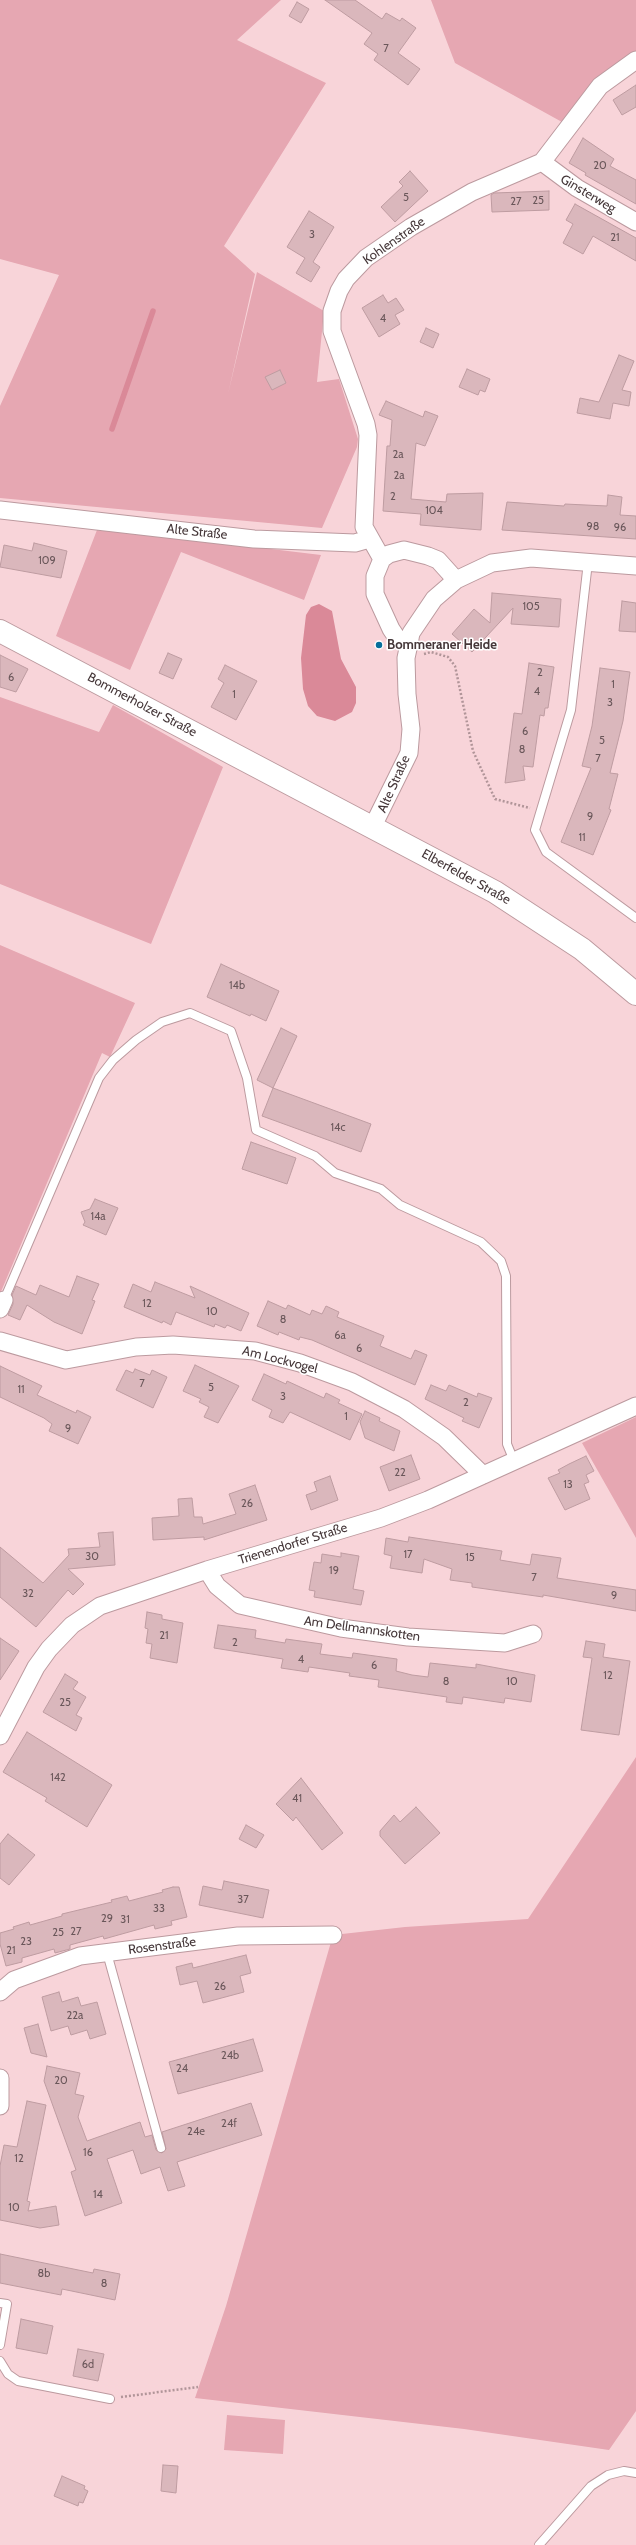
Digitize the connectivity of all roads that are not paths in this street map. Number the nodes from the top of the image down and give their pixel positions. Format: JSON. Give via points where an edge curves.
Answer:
{"nodes":[{"id":1,"x":636,"y":60,"type":"edge"},
{"id":2,"x":542,"y":162,"type":"junction"},
{"id":3,"x":636,"y":222,"type":"edge"},
{"id":4,"x":0,"y":510,"type":"edge"},
{"id":5,"x":370,"y":539,"type":"junction"},
{"id":6,"x":382,"y":559,"type":"junction"},
{"id":7,"x":588,"y":562,"type":"junction"},
{"id":8,"x":636,"y":566,"type":"edge"},
{"id":9,"x":456,"y":580,"type":"junction"},
{"id":10,"x":0,"y":631,"type":"edge"},
{"id":11,"x":408,"y":651,"type":"junction"},
{"id":12,"x":284,"y":780,"type":"joint"},
{"id":13,"x":373,"y":826,"type":"junction"},
{"id":14,"x":636,"y":918,"type":"edge"},
{"id":15,"x":636,"y":994,"type":"edge"},
{"id":16,"x":2,"y":1305,"type":"edge"},
{"id":17,"x":0,"y":1341,"type":"edge"},
{"id":18,"x":636,"y":1406,"type":"edge"},
{"id":19,"x":514,"y":1461,"type":"junction"},
{"id":20,"x":483,"y":1475,"type":"junction"},
{"id":21,"x":206,"y":1570,"type":"junction"},
{"id":22,"x":533,"y":1634,"type":"dead end"},
{"id":23,"x":5,"y":1712,"type":"edge"},
{"id":24,"x":0,"y":1736,"type":"edge"},
{"id":25,"x":333,"y":1935,"type":"dead end"},
{"id":26,"x":107,"y":1953,"type":"junction"},
{"id":27,"x":0,"y":1992,"type":"edge"},
{"id":28,"x":0,"y":2078,"type":"edge"},
{"id":29,"x":0,"y":2106,"type":"edge"},
{"id":30,"x":161,"y":2148,"type":"dead end"},
{"id":31,"x":0,"y":2303,"type":"edge"},
{"id":32,"x":0,"y":2345,"type":"edge"},
{"id":33,"x":0,"y":2362,"type":"edge"},
{"id":34,"x":110,"y":2399,"type":"road end"},
{"id":35,"x":636,"y":2473,"type":"edge"},
{"id":36,"x":539,"y":2545,"type":"edge"}],
"edges":[{"from":1,"to":2,"type":"street","name":"Kohlenstraße","via":[[600,86]]},
{"from":2,"to":3,"type":"street","name":"Ginsterweg","via":[[572,185]]},
{"from":2,"to":5,"type":"street","name":"Kohlenstraße","via":[[472,192],[411,227],[366,258],[346,279],[339,291],[332,312],[332,331],[366,424],[368,448],[364,527]]},
{"from":4,"to":5,"type":"street","name":"Alte Straße","via":[[254,538],[355,543]]},
{"from":5,"to":6,"type":"street"},
{"from":6,"to":9,"type":"street","via":[[404,550],[428,556],[438,560]]},
{"from":6,"to":11,"type":"street","via":[[375,576],[375,594],[391,629]]},
{"from":7,"to":8,"type":"street","name":"Alte Straße"},
{"from":7,"to":9,"type":"street","name":"Alte Straße","via":[[523,559],[492,564]]},
{"from":7,"to":14,"type":"lane","via":[[571,710],[535,830],[546,852]]},
{"from":9,"to":11,"type":"street","name":"Alte Straße","via":[[424,612],[411,633]]},
{"from":10,"to":12,"type":"main road","name":"Bommerholzer Straße"},
{"from":11,"to":13,"type":"street","name":"Alte Straße","via":[[411,729],[409,753]]},
{"from":12,"to":13,"type":"main road","name":"Elberfelder Straße"},
{"from":13,"to":15,"type":"main road","name":"Elberfelder Straße","via":[[495,892],[546,924],[582,949]]},
{"from":16,"to":19,"type":"lane","via":[[99,1078],[113,1060],[136,1040],[162,1022],[190,1013],[231,1031],[247,1078],[256,1130],[315,1156],[335,1173],[381,1188],[400,1204],[481,1242],[501,1261],[506,1276],[507,1444]]},
{"from":17,"to":20,"type":"street","name":"Am Lockvogel","via":[[66,1360],[136,1347],[173,1345],[255,1351],[300,1363],[352,1382],[404,1409],[444,1437]]},
{"from":18,"to":19,"type":"street","name":"Trienendorfer Straße"},
{"from":19,"to":20,"type":"street","name":"Trienendorfer Straße"},
{"from":20,"to":21,"type":"street","name":"Trienendorfer Straße","via":[[381,1518]]},
{"from":21,"to":22,"type":"street","name":"Am Dellmannskotten","via":[[217,1586],[240,1605],[341,1628],[408,1637],[505,1643]]},
{"from":21,"to":23,"type":"street","name":"Trienendorfer Straße","via":[[120,1598],[85,1615],[58,1638]]},
{"from":23,"to":24,"type":"street","name":"Trienendorfer Straße"},
{"from":25,"to":26,"type":"street","name":"Rosenstraße","via":[[238,1936]]},
{"from":26,"to":27,"type":"street","name":"Rosenstraße","via":[[80,1956],[14,1980]]},
{"from":26,"to":30,"type":"lane"},
{"from":28,"to":29,"type":"street"},
{"from":31,"to":32,"type":"lane","via":[[7,2304]]},
{"from":33,"to":34,"type":"lane","via":[[8,2374],[18,2381]]},
{"from":35,"to":36,"type":"lane","via":[[624,2471],[608,2475],[591,2486]]}]}
